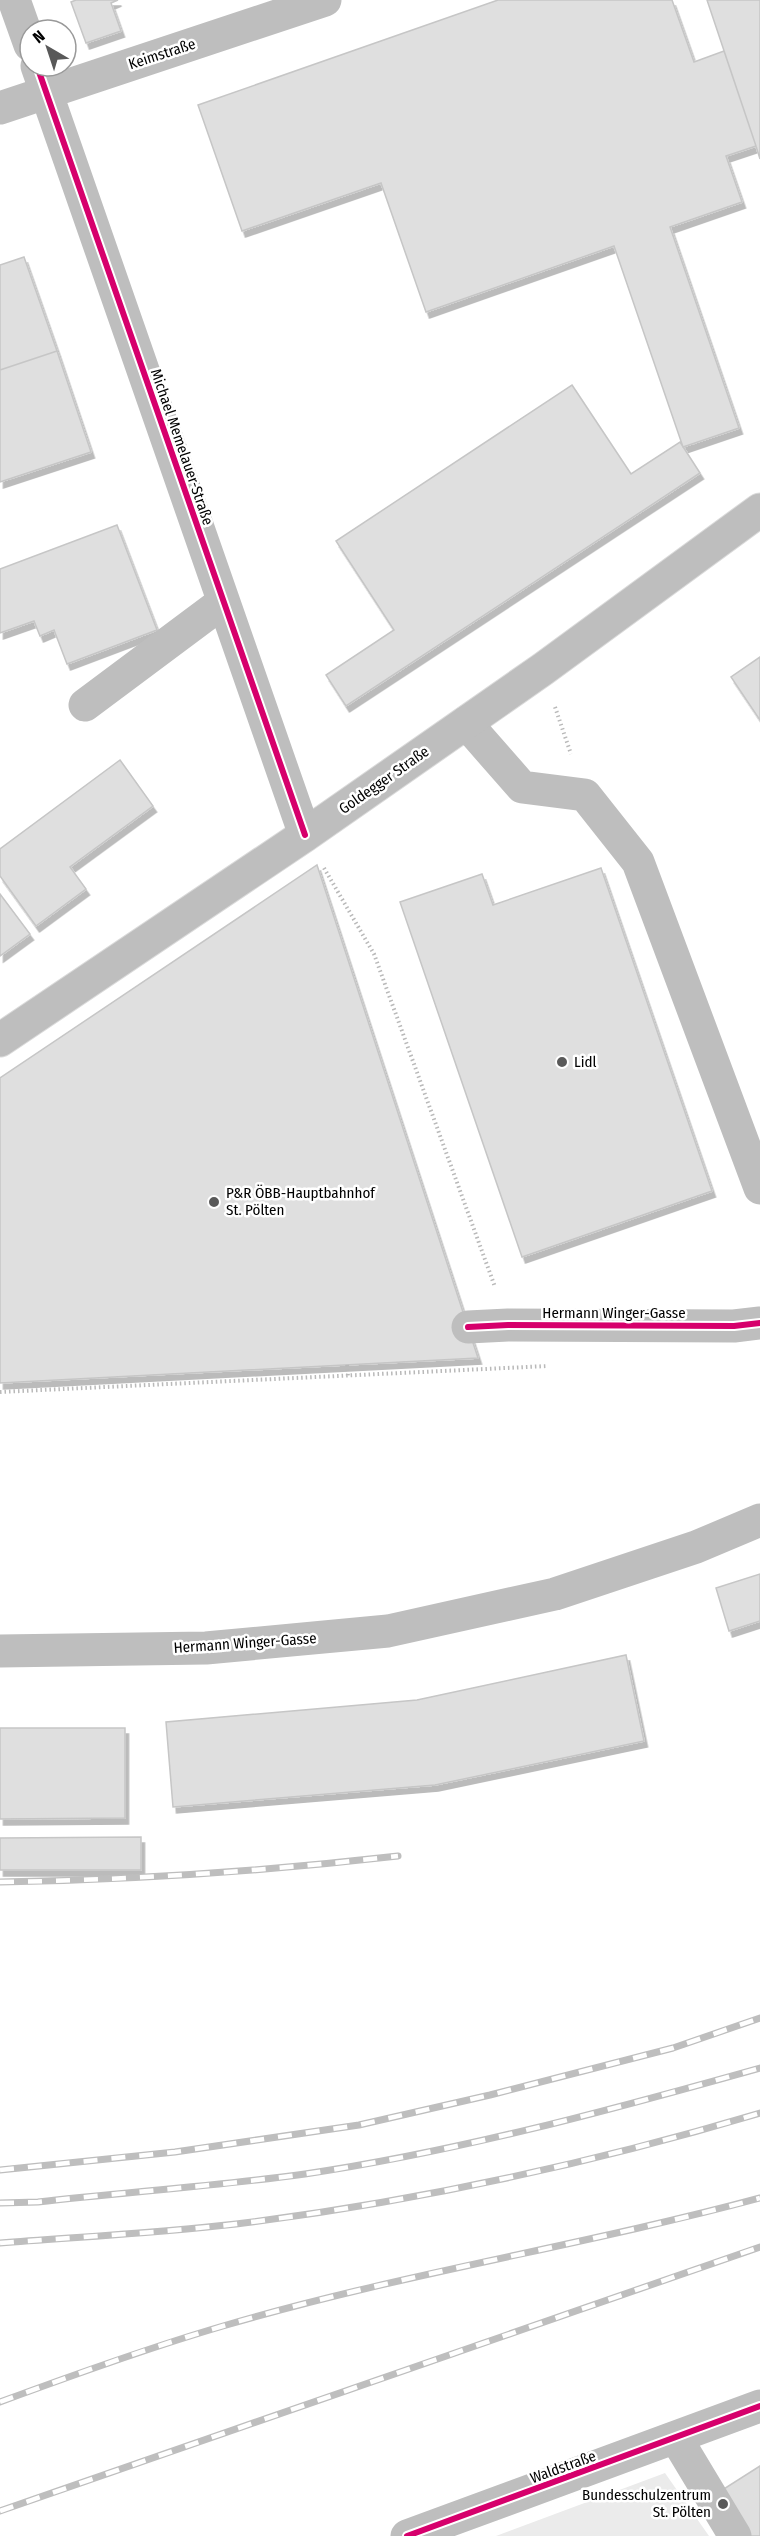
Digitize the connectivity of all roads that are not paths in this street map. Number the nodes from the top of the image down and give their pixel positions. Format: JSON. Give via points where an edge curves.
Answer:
{"nodes":[{"id":1,"x":14,"y":0,"type":"edge"},
{"id":2,"x":325,"y":0,"type":"edge"},
{"id":3,"x":20,"y":18,"type":"edge"},
{"id":4,"x":42,"y":79,"type":"edge"},
{"id":5,"x":0,"y":108,"type":"edge"},
{"id":6,"x":760,"y":510,"type":"edge"},
{"id":7,"x":223,"y":602,"type":"junction"},
{"id":8,"x":85,"y":705,"type":"dead end"},
{"id":9,"x":466,"y":723,"type":"junction"},
{"id":10,"x":305,"y":836,"type":"junction"},
{"id":11,"x":0,"y":1040,"type":"edge"},
{"id":12,"x":760,"y":1188,"type":"edge"},
{"id":13,"x":760,"y":1323,"type":"edge"},
{"id":14,"x":468,"y":1327,"type":"dead end"},
{"id":15,"x":760,"y":1520,"type":"edge"},
{"id":16,"x":0,"y":1651,"type":"edge"},
{"id":17,"x":760,"y":2406,"type":"edge"},
{"id":18,"x":676,"y":2438,"type":"junction"},
{"id":19,"x":407,"y":2536,"type":"edge"},
{"id":20,"x":735,"y":2536,"type":"edge"}],
"edges":[{"from":1,"to":3,"type":"street"},
{"from":2,"to":4,"type":"street","name":"Keimstraße"},
{"from":4,"to":5,"type":"street","name":"Keimstraße"},
{"from":4,"to":7,"type":"street","name":"Michael Memelauer-Straße"},
{"from":6,"to":9,"type":"street","name":"Goldegger Straße"},
{"from":7,"to":8,"type":"street"},
{"from":7,"to":10,"type":"street","name":"Michael Memelauer-Straße"},
{"from":9,"to":10,"type":"street","name":"Goldegger Straße"},
{"from":9,"to":12,"type":"street","via":[[522,787],[585,795],[638,862]]},
{"from":10,"to":11,"type":"street","name":"Goldegger Straße"},
{"from":13,"to":14,"type":"street","name":"Hermann Winger-Gasse"},
{"from":15,"to":16,"type":"street","name":"Hermann Winger-Gasse","via":[[696,1547],[555,1594],[388,1631],[206,1648]]},
{"from":17,"to":18,"type":"street","name":"Waldstraße"},
{"from":18,"to":19,"type":"street","name":"Waldstraße"},
{"from":18,"to":20,"type":"street"}]}
